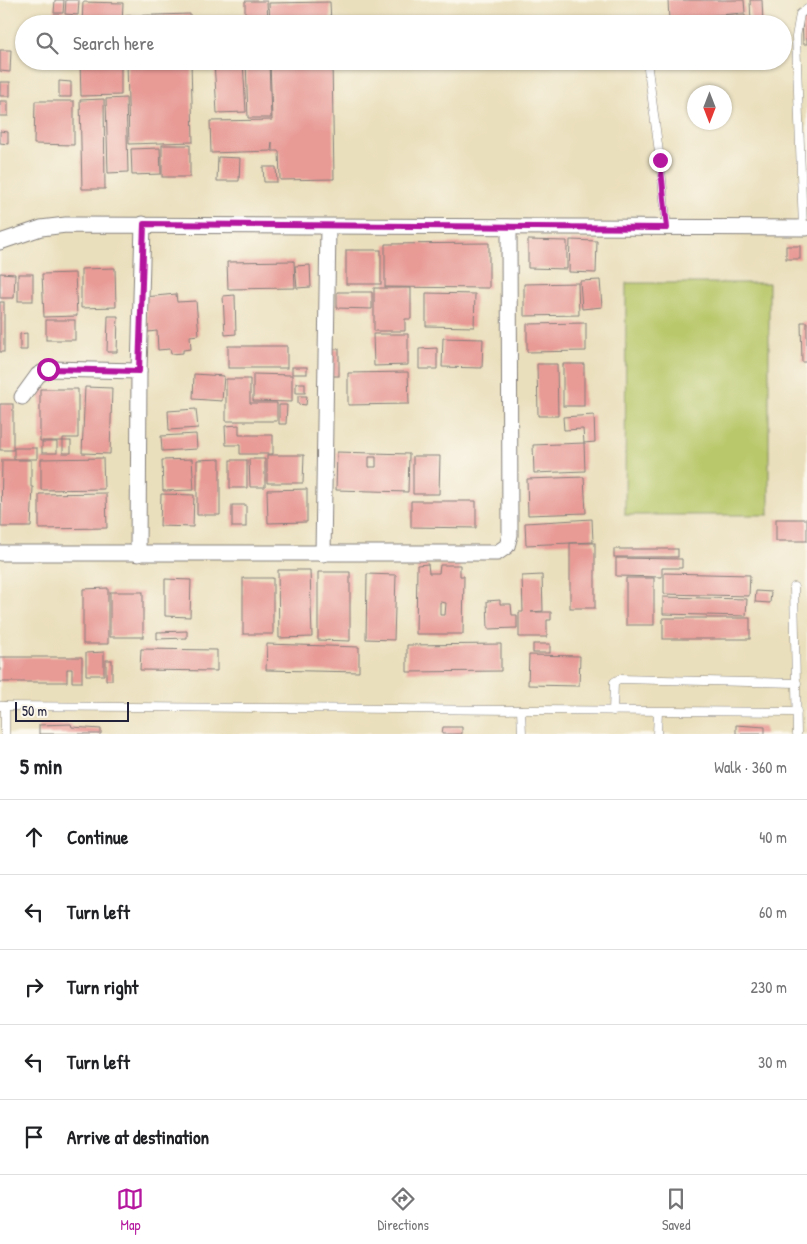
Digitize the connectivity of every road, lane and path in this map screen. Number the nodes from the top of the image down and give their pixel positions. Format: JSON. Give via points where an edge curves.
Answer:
{"nodes":[{"id":1,"x":807,"y":9,"type":"edge"},
{"id":2,"x":648,"y":70,"type":"edge"},
{"id":3,"x":144,"y":224,"type":"junction"},
{"id":4,"x":328,"y":227,"type":"junction"},
{"id":5,"x":509,"y":228,"type":"junction"},
{"id":6,"x":667,"y":228,"type":"junction"},
{"id":7,"x":805,"y":228,"type":"edge"},
{"id":8,"x":0,"y":242,"type":"edge"},
{"id":9,"x":139,"y":371,"type":"junction"},
{"id":10,"x":22,"y":397,"type":"dead end"},
{"id":11,"x":0,"y":553,"type":"edge"},
{"id":12,"x":138,"y":554,"type":"junction"},
{"id":13,"x":323,"y":554,"type":"junction"},
{"id":14,"x":794,"y":587,"type":"dead end"},
{"id":15,"x":797,"y":683,"type":"junction"},
{"id":16,"x":2,"y":706,"type":"edge"},
{"id":17,"x":521,"y":710,"type":"junction"},
{"id":18,"x":613,"y":711,"type":"junction"},
{"id":19,"x":658,"y":712,"type":"junction"},
{"id":20,"x":797,"y":712,"type":"junction"},
{"id":21,"x":5,"y":734,"type":"edge"},
{"id":22,"x":522,"y":734,"type":"edge"},
{"id":23,"x":657,"y":734,"type":"edge"},
{"id":24,"x":797,"y":734,"type":"edge"}],
"edges":[{"from":1,"to":7,"type":"lane","via":[[800,14],[796,37]]},
{"from":2,"to":6,"type":"lane"},
{"from":3,"to":4,"type":"street"},
{"from":3,"to":8,"type":"street","via":[[41,228]]},
{"from":3,"to":9,"type":"street"},
{"from":4,"to":5,"type":"street"},
{"from":4,"to":13,"type":"street"},
{"from":5,"to":6,"type":"street"},
{"from":5,"to":13,"type":"street","via":[[510,535],[507,546],[497,553]]},
{"from":6,"to":7,"type":"street"},
{"from":9,"to":10,"type":"street","via":[[48,369],[38,375]]},
{"from":9,"to":12,"type":"street"},
{"from":11,"to":12,"type":"street"},
{"from":12,"to":13,"type":"street"},
{"from":14,"to":15,"type":"lane"},
{"from":15,"to":18,"type":"lane","via":[[619,680],[614,682]]},
{"from":15,"to":20,"type":"lane"},
{"from":16,"to":17,"type":"lane"},
{"from":16,"to":21,"type":"lane"},
{"from":17,"to":18,"type":"lane"},
{"from":17,"to":22,"type":"lane"},
{"from":18,"to":19,"type":"lane"},
{"from":19,"to":20,"type":"lane"},
{"from":19,"to":23,"type":"lane"},
{"from":20,"to":24,"type":"lane"}]}
